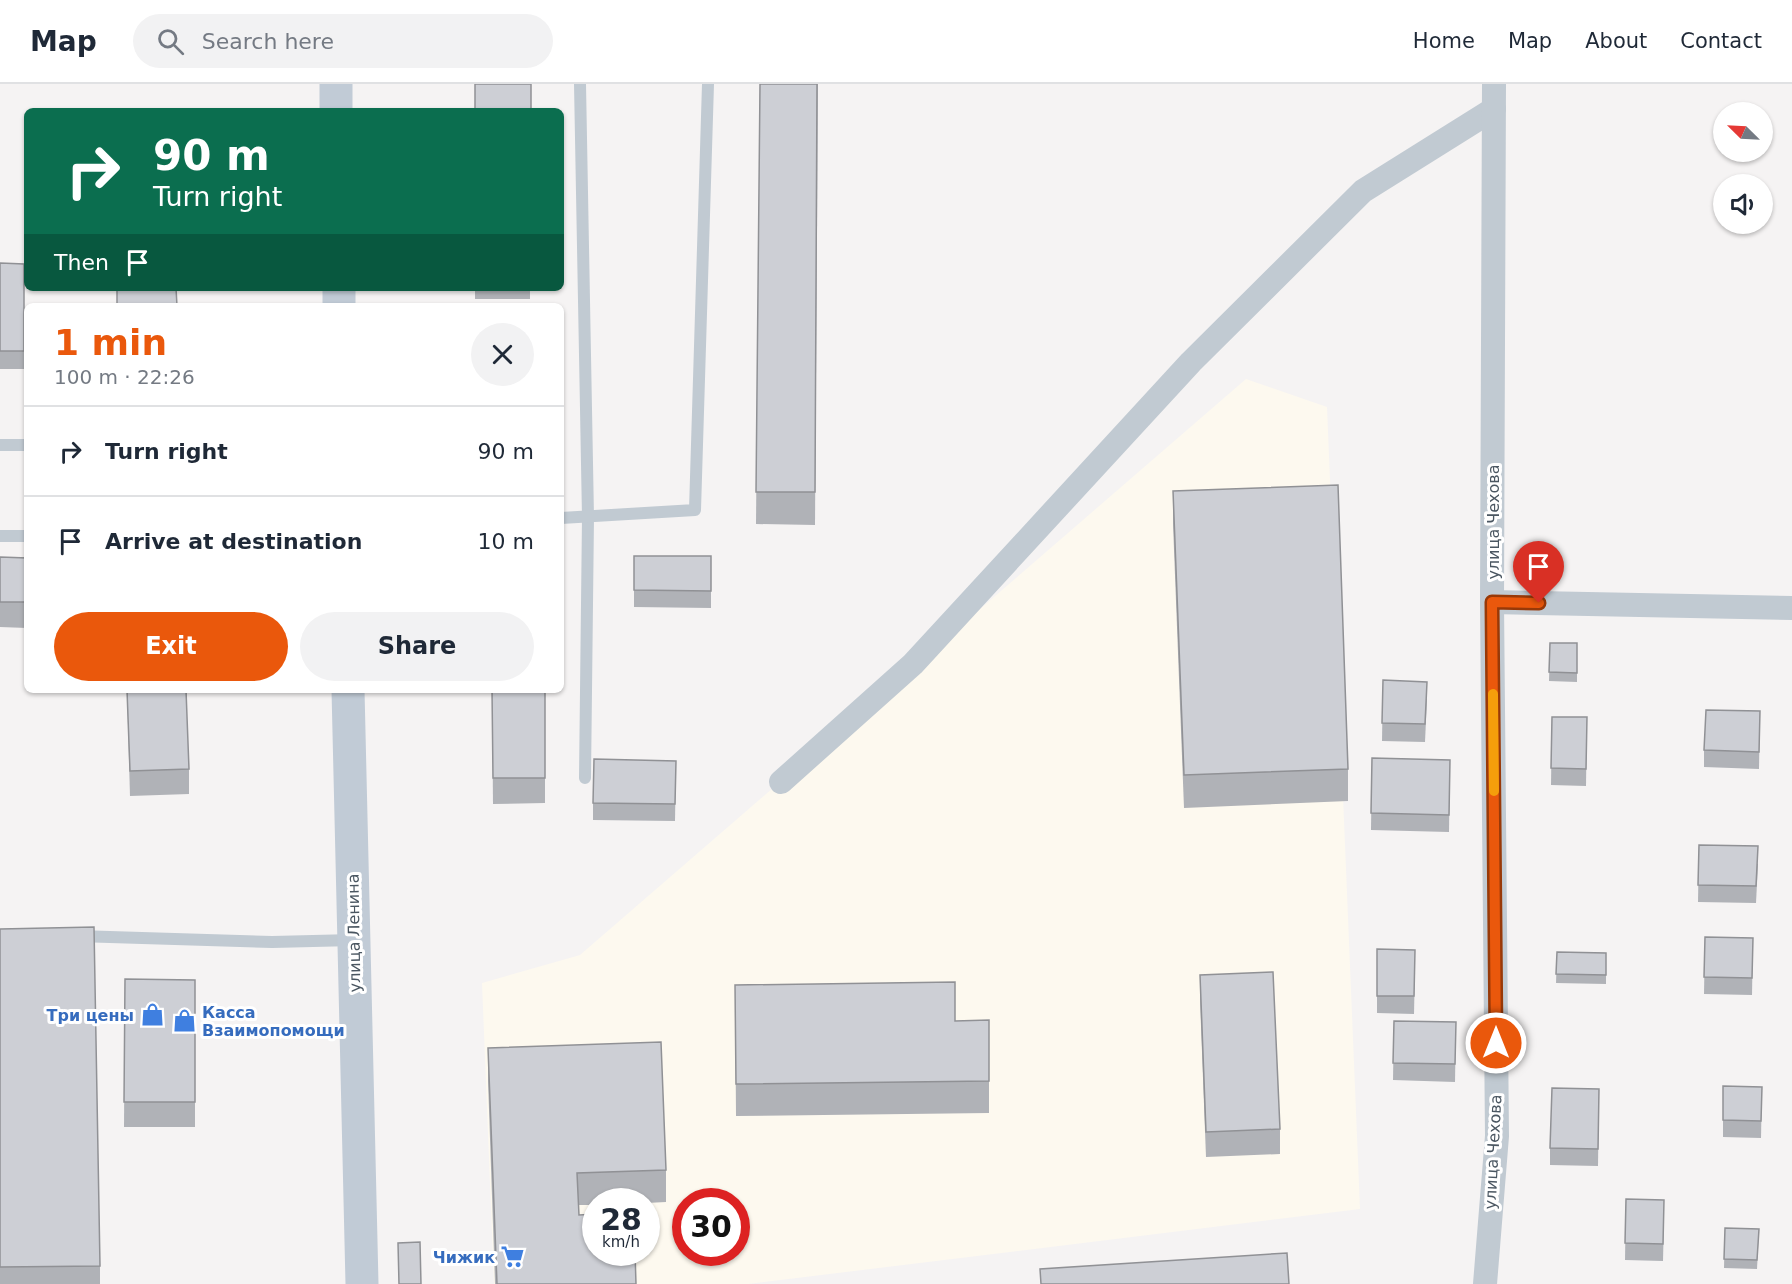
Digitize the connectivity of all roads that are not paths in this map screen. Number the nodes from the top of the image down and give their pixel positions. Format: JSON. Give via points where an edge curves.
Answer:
{"nodes":[{"id":1,"x":336,"y":84,"type":"edge"},
{"id":2,"x":580,"y":84,"type":"edge"},
{"id":3,"x":708,"y":84,"type":"edge"},
{"id":4,"x":1494,"y":84,"type":"edge"},
{"id":5,"x":336,"y":108,"type":"edge"},
{"id":6,"x":1494,"y":109,"type":"junction"},
{"id":7,"x":0,"y":445,"type":"edge"},
{"id":8,"x":24,"y":445,"type":"edge"},
{"id":9,"x":588,"y":517,"type":"junction"},
{"id":10,"x":564,"y":518,"type":"edge"},
{"id":11,"x":0,"y":536,"type":"edge"},
{"id":12,"x":24,"y":536,"type":"edge"},
{"id":13,"x":1492,"y":602,"type":"junction"},
{"id":14,"x":1792,"y":609,"type":"edge"},
{"id":15,"x":348,"y":693,"type":"edge"},
{"id":16,"x":585,"y":778,"type":"dead end"},
{"id":17,"x":782,"y":782,"type":"dead end"},
{"id":18,"x":69,"y":936,"type":"edge"},
{"id":19,"x":355,"y":940,"type":"junction"},
{"id":20,"x":362,"y":1284,"type":"edge"},
{"id":21,"x":1485,"y":1284,"type":"edge"}],
"edges":[{"from":1,"to":5,"type":"main road"},
{"from":2,"to":9,"type":"lane"},
{"from":3,"to":9,"type":"lane","via":[[695,510]]},
{"from":4,"to":6,"type":"street","name":"улица Чехова"},
{"from":6,"to":13,"type":"street","name":"улица Чехова"},
{"from":6,"to":17,"type":"street","via":[[1364,191],[1191,362],[913,664]]},
{"from":7,"to":8,"type":"lane"},
{"from":9,"to":10,"type":"lane"},
{"from":9,"to":16,"type":"lane"},
{"from":11,"to":12,"type":"lane"},
{"from":13,"to":14,"type":"street"},
{"from":13,"to":21,"type":"street","name":"улица Чехова","via":[[1497,1136]]},
{"from":15,"to":19,"type":"main road","name":"улица Ленина"},
{"from":18,"to":19,"type":"lane","via":[[272,942]]},
{"from":19,"to":20,"type":"main road","name":"улица Ленина"}]}
